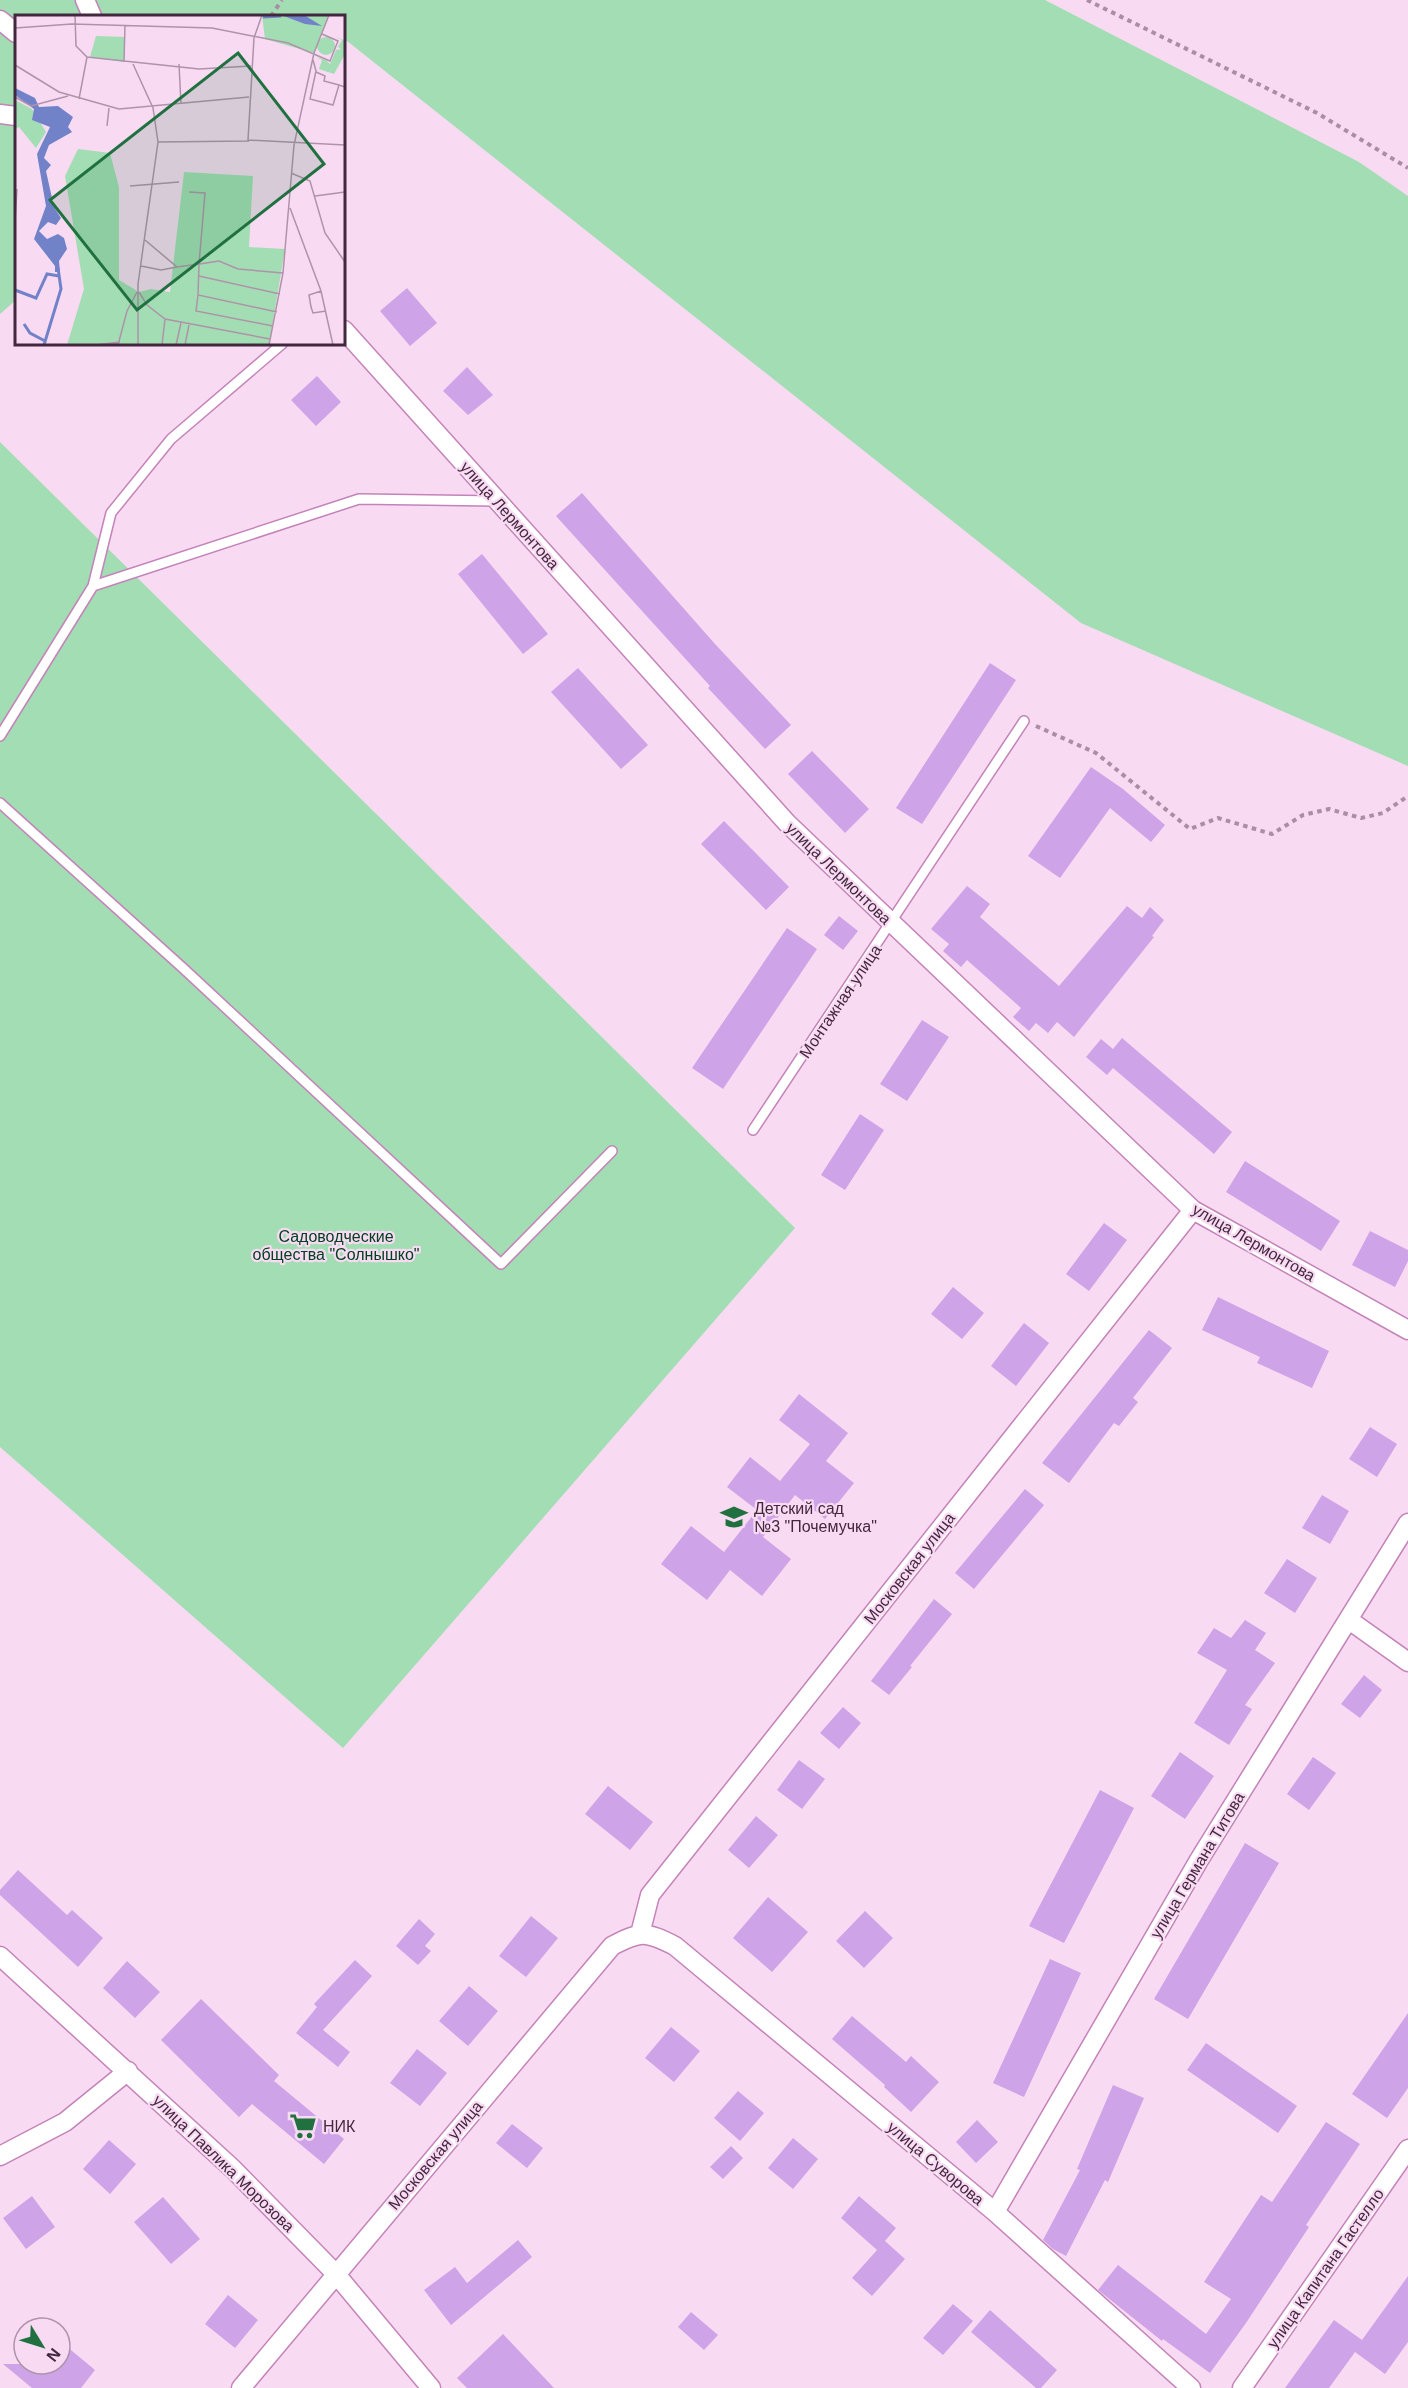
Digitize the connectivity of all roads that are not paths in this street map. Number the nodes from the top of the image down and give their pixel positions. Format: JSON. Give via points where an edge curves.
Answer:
{"nodes":[{"id":1,"x":85,"y":0,"type":"edge"},
{"id":2,"x":92,"y":15,"type":"edge"},
{"id":3,"x":0,"y":20,"type":"edge"},
{"id":4,"x":15,"y":32,"type":"edge"},
{"id":5,"x":0,"y":114,"type":"edge"},
{"id":6,"x":15,"y":116,"type":"edge"},
{"id":7,"x":345,"y":331,"type":"edge"},
{"id":8,"x":281,"y":345,"type":"edge"},
{"id":9,"x":497,"y":501,"type":"junction"},
{"id":10,"x":93,"y":586,"type":"junction"},
{"id":11,"x":1024,"y":721,"type":"road end"},
{"id":12,"x":0,"y":736,"type":"edge"},
{"id":13,"x":0,"y":803,"type":"edge"},
{"id":14,"x":892,"y":923,"type":"junction"},
{"id":15,"x":753,"y":1130,"type":"dead end"},
{"id":16,"x":612,"y":1151,"type":"dead end"},
{"id":17,"x":1193,"y":1210,"type":"junction"},
{"id":18,"x":1408,"y":1330,"type":"edge"},
{"id":19,"x":1408,"y":1523,"type":"edge"},
{"id":20,"x":1349,"y":1620,"type":"junction"},
{"id":21,"x":1408,"y":1662,"type":"edge"},
{"id":22,"x":640,"y":1934,"type":"junction"},
{"id":23,"x":0,"y":1956,"type":"edge"},
{"id":24,"x":128,"y":2071,"type":"junction"},
{"id":25,"x":1408,"y":2149,"type":"edge"},
{"id":26,"x":0,"y":2156,"type":"edge"},
{"id":27,"x":995,"y":2212,"type":"junction"},
{"id":28,"x":335,"y":2273,"type":"junction"},
{"id":29,"x":241,"y":2388,"type":"edge"},
{"id":30,"x":431,"y":2388,"type":"edge"},
{"id":31,"x":1191,"y":2388,"type":"edge"},
{"id":32,"x":1242,"y":2388,"type":"edge"}],
"edges":[{"from":1,"to":2,"type":"street"},
{"from":3,"to":4,"type":"street"},
{"from":5,"to":6,"type":"street"},
{"from":7,"to":9,"type":"street","name":"улица Лермонтова"},
{"from":8,"to":10,"type":"lane","via":[[171,439],[111,513]]},
{"from":9,"to":10,"type":"lane","via":[[359,500]]},
{"from":9,"to":14,"type":"street","name":"улица Лермонтова","via":[[787,823]]},
{"from":10,"to":12,"type":"lane"},
{"from":11,"to":14,"type":"lane","name":"Монтажная улица"},
{"from":13,"to":16,"type":"lane","via":[[501,1264]]},
{"from":14,"to":15,"type":"lane","name":"Монтажная улица"},
{"from":14,"to":17,"type":"street","name":"улица Лермонтова"},
{"from":17,"to":18,"type":"street","name":"улица Лермонтова"},
{"from":17,"to":22,"type":"street","name":"Московская улица","via":[[651,1895]]},
{"from":19,"to":20,"type":"street","name":"улица Германа Титова"},
{"from":20,"to":21,"type":"street"},
{"from":20,"to":27,"type":"street","name":"улица Германа Титова","via":[[1199,1860]]},
{"from":22,"to":27,"type":"street","name":"улица Суворова","via":[[654,1935],[675,1946]]},
{"from":22,"to":28,"type":"street","name":"Московская улица","via":[[612,1946]]},
{"from":23,"to":24,"type":"street","name":"улица Павлика Морозова"},
{"from":24,"to":26,"type":"street","via":[[64,2122]]},
{"from":24,"to":28,"type":"street","name":"улица Павлика Морозова","via":[[233,2169]]},
{"from":25,"to":32,"type":"street","name":"улица Капитана Гастелло"},
{"from":27,"to":31,"type":"street","name":"улица Суворова"},
{"from":28,"to":29,"type":"street","name":"Московская улица"},
{"from":28,"to":30,"type":"street","name":"улица Павлика Морозова"}]}
